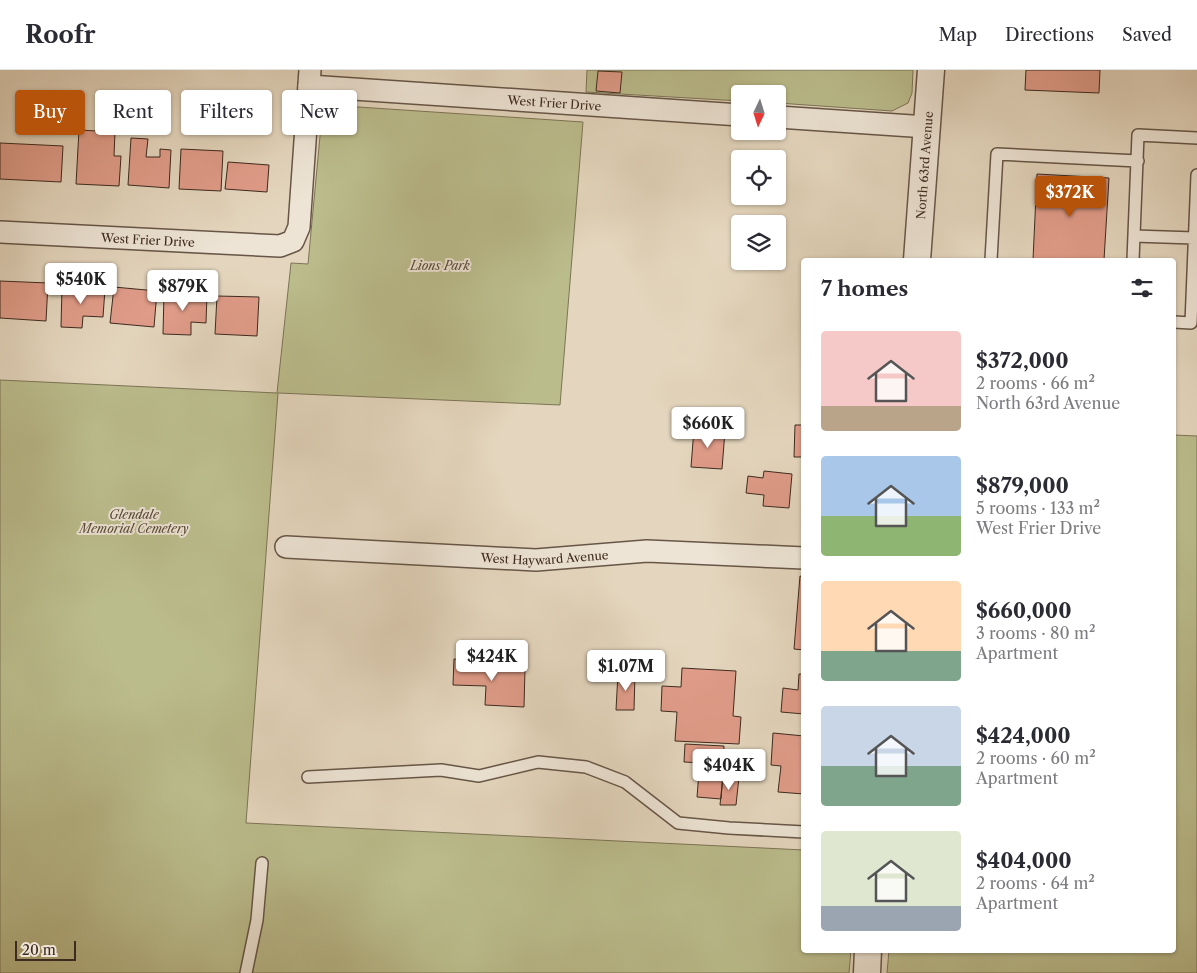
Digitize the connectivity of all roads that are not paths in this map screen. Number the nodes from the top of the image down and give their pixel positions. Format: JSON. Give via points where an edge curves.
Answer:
{"nodes":[{"id":1,"x":931,"y":70,"type":"edge"},
{"id":2,"x":309,"y":78,"type":"edge"},
{"id":3,"x":731,"y":113,"type":"edge"},
{"id":4,"x":786,"y":118,"type":"edge"},
{"id":5,"x":927,"y":127,"type":"junction"},
{"id":6,"x":1197,"y":138,"type":"edge"},
{"id":7,"x":1138,"y":161,"type":"junction"},
{"id":8,"x":1197,"y":175,"type":"edge"},
{"id":9,"x":0,"y":232,"type":"edge"},
{"id":10,"x":1134,"y":236,"type":"junction"},
{"id":11,"x":1194,"y":238,"type":"junction"},
{"id":12,"x":917,"y":258,"type":"edge"},
{"id":13,"x":991,"y":258,"type":"edge"},
{"id":14,"x":1133,"y":258,"type":"edge"},
{"id":15,"x":1176,"y":322,"type":"edge"},
{"id":16,"x":286,"y":546,"type":"dead end"},
{"id":17,"x":801,"y":558,"type":"edge"},
{"id":18,"x":308,"y":776,"type":"dead end"},
{"id":19,"x":801,"y":832,"type":"edge"},
{"id":20,"x":262,"y":863,"type":"dead end"},
{"id":21,"x":868,"y":953,"type":"edge"},
{"id":22,"x":246,"y":973,"type":"edge"},
{"id":23,"x":866,"y":973,"type":"edge"}],
"edges":[{"from":1,"to":5,"type":"street","name":"North 63rd Avenue"},
{"from":2,"to":3,"type":"street","name":"West Frier Drive"},
{"from":2,"to":9,"type":"street","name":"West Frier Drive","via":[[298,227],[293,241],[280,246]]},
{"from":4,"to":5,"type":"street"},
{"from":5,"to":12,"type":"street","name":"North 63rd Avenue"},
{"from":6,"to":7,"type":"lane","via":[[1138,135]]},
{"from":7,"to":10,"type":"lane"},
{"from":7,"to":13,"type":"lane","via":[[996,154]]},
{"from":8,"to":11,"type":"lane"},
{"from":10,"to":11,"type":"lane"},
{"from":10,"to":14,"type":"lane"},
{"from":11,"to":15,"type":"lane","via":[[1191,323]]},
{"from":16,"to":17,"type":"street","name":"West Hayward Avenue","via":[[536,560],[647,551]]},
{"from":18,"to":19,"type":"lane","via":[[441,770],[479,776],[538,762],[586,767],[625,782],[678,823]]},
{"from":20,"to":22,"type":"lane","via":[[257,920]]},
{"from":21,"to":23,"type":"street"}]}
